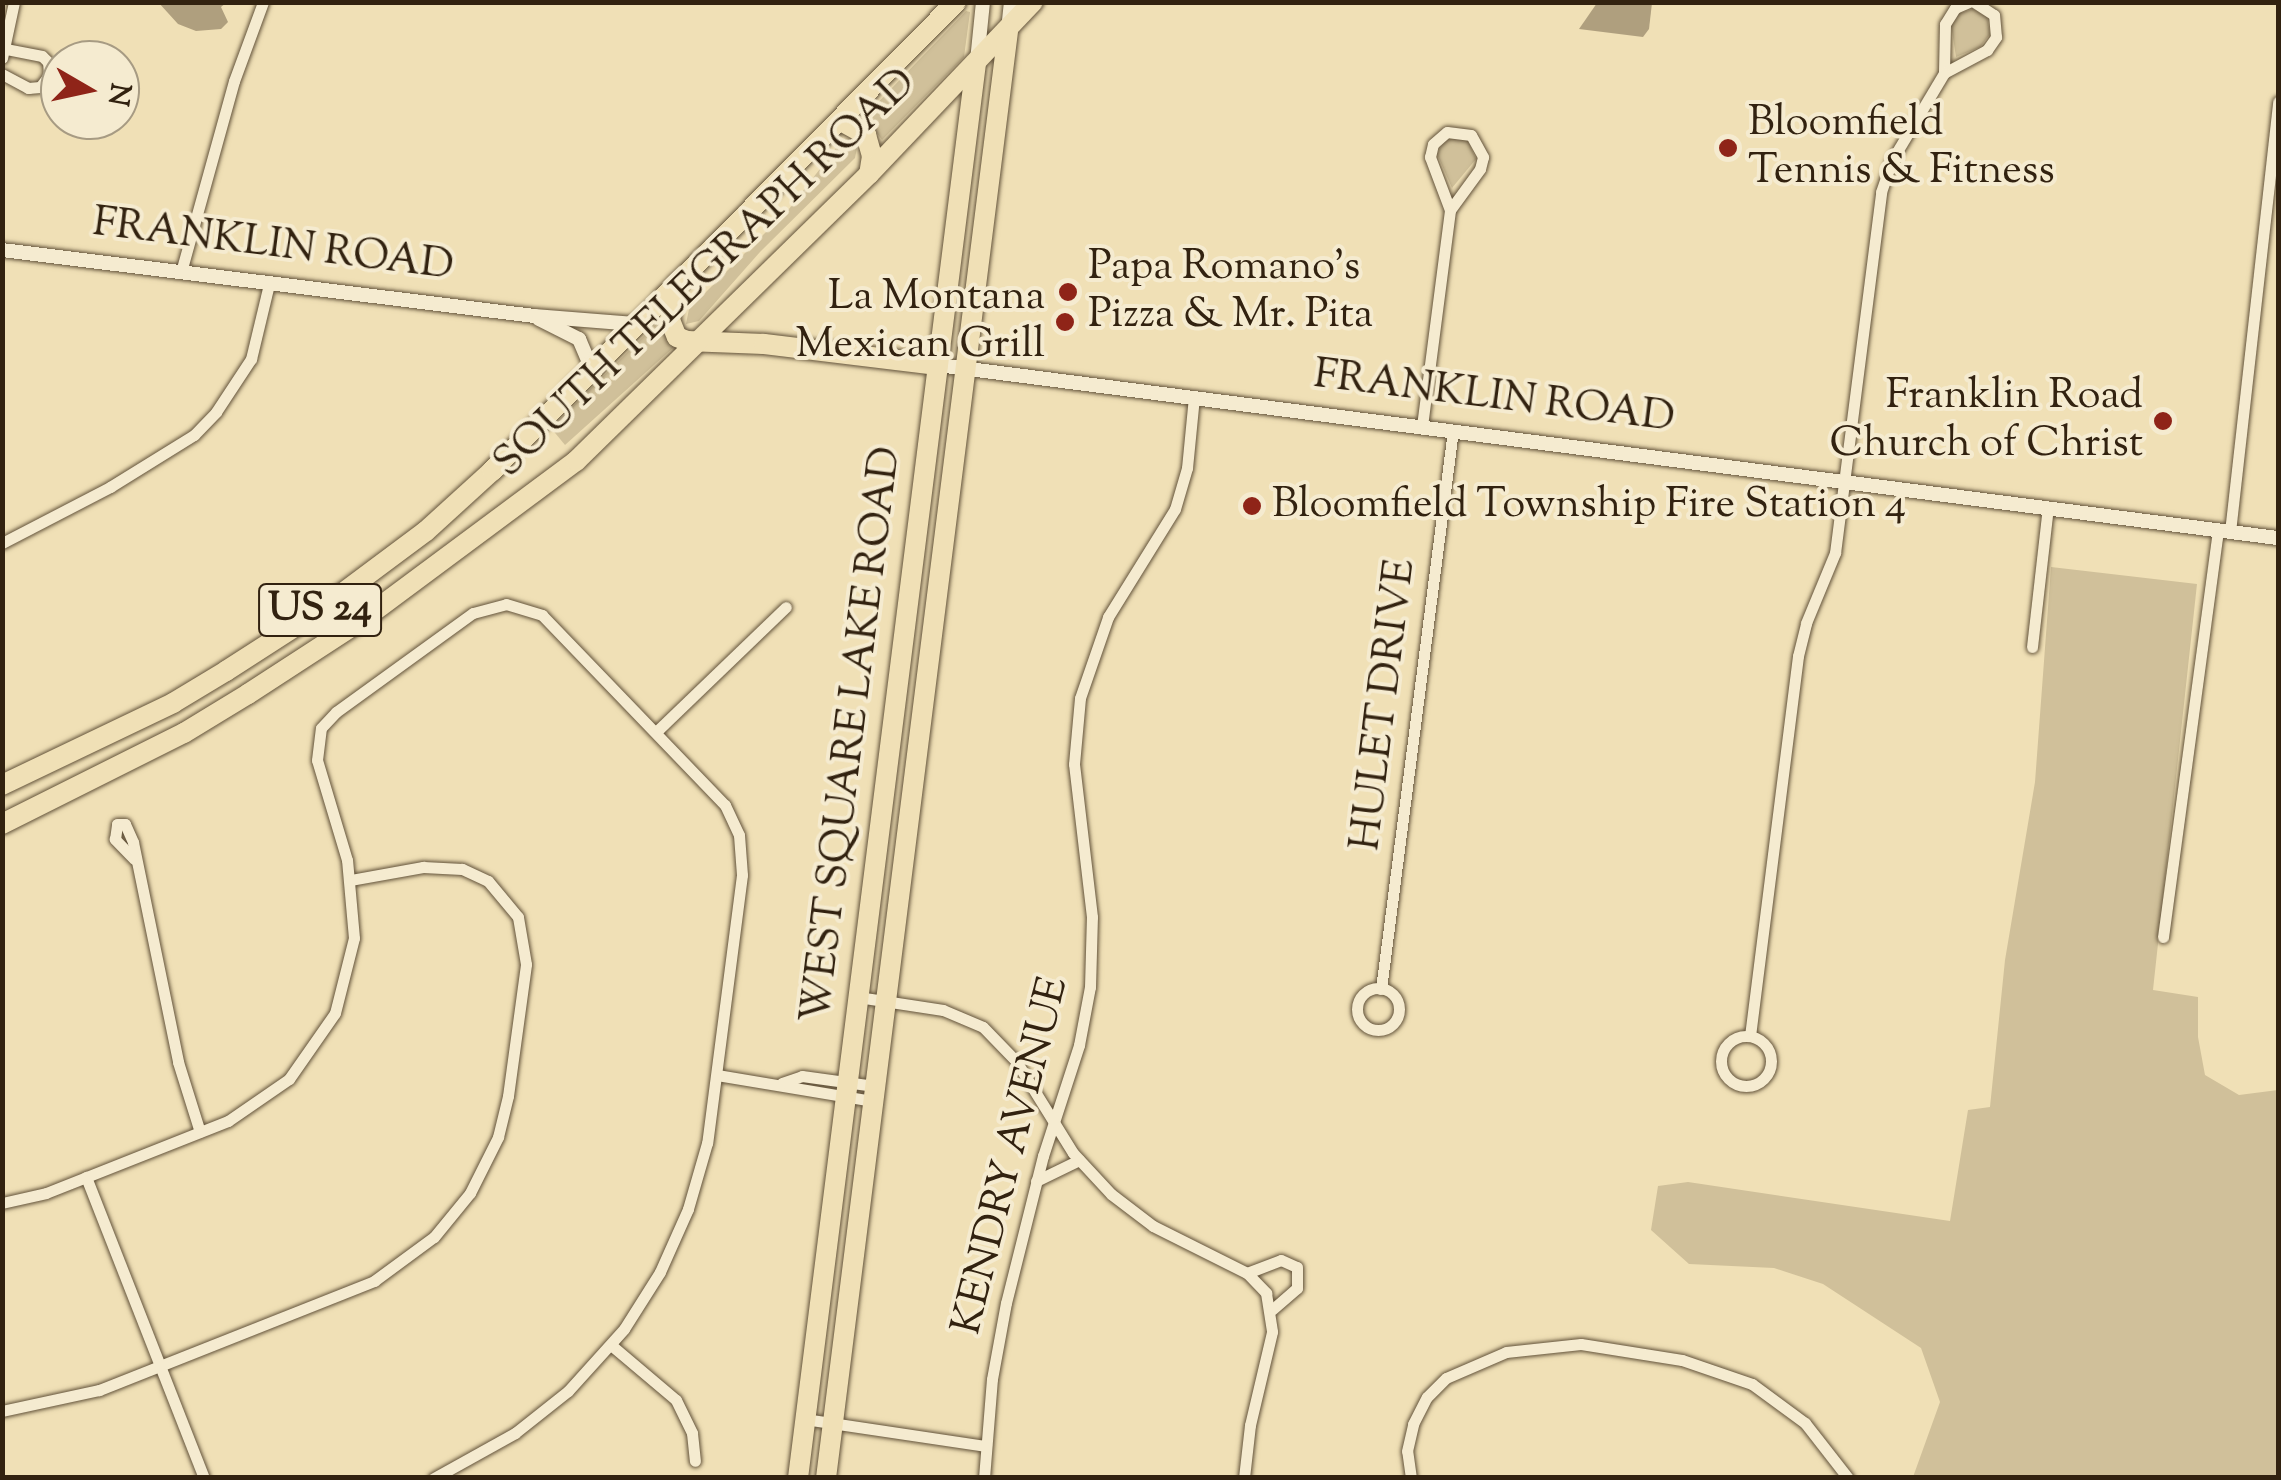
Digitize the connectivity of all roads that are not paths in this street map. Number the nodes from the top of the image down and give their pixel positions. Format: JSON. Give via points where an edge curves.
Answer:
{"nodes":[{"id":1,"x":14,"y":2,"type":"edge"},
{"id":2,"x":263,"y":2,"type":"edge"},
{"id":3,"x":956,"y":2,"type":"edge"},
{"id":4,"x":984,"y":2,"type":"edge"},
{"id":5,"x":1011,"y":2,"type":"edge"},
{"id":6,"x":1032,"y":2,"type":"edge"},
{"id":7,"x":1971,"y":2,"type":"edge"},
{"id":8,"x":1008,"y":30,"type":"junction"},
{"id":9,"x":4,"y":54,"type":"edge"},
{"id":10,"x":976,"y":64,"type":"junction"},
{"id":11,"x":1944,"y":73,"type":"junction"},
{"id":12,"x":2,"y":74,"type":"edge"},
{"id":13,"x":2278,"y":102,"type":"edge"},
{"id":14,"x":840,"y":122,"type":"junction"},
{"id":15,"x":869,"y":174,"type":"junction"},
{"id":16,"x":1450,"y":210,"type":"junction"},
{"id":17,"x":2,"y":250,"type":"edge"},
{"id":18,"x":180,"y":272,"type":"junction"},
{"id":19,"x":268,"y":284,"type":"junction"},
{"id":20,"x":676,"y":284,"type":"junction"},
{"id":21,"x":534,"y":316,"type":"junction"},
{"id":22,"x":635,"y":324,"type":"junction"},
{"id":23,"x":698,"y":343,"type":"junction"},
{"id":24,"x":938,"y":365,"type":"junction"},
{"id":25,"x":966,"y":368,"type":"junction"},
{"id":26,"x":592,"y":370,"type":"junction"},
{"id":27,"x":1194,"y":397,"type":"junction"},
{"id":28,"x":1422,"y":426,"type":"junction"},
{"id":29,"x":1453,"y":430,"type":"junction"},
{"id":30,"x":1844,"y":480,"type":"junction"},
{"id":31,"x":2048,"y":507,"type":"junction"},
{"id":32,"x":2224,"y":531,"type":"junction"},
{"id":33,"x":2278,"y":538,"type":"edge"},
{"id":34,"x":2,"y":543,"type":"edge"},
{"id":35,"x":786,"y":607,"type":"dead end"},
{"id":36,"x":2032,"y":647,"type":"dead end"},
{"id":37,"x":656,"y":732,"type":"junction"},
{"id":38,"x":2,"y":785,"type":"edge"},
{"id":39,"x":2,"y":824,"type":"edge"},
{"id":40,"x":134,"y":860,"type":"dead end"},
{"id":41,"x":350,"y":880,"type":"junction"},
{"id":42,"x":2164,"y":937,"type":"dead end"},
{"id":43,"x":1381,"y":989,"type":"dead end"},
{"id":44,"x":858,"y":996,"type":"junction"},
{"id":45,"x":885,"y":1000,"type":"junction"},
{"id":46,"x":1750,"y":1036,"type":"junction"},
{"id":47,"x":716,"y":1075,"type":"junction"},
{"id":48,"x":846,"y":1090,"type":"junction"},
{"id":49,"x":873,"y":1093,"type":"junction"},
{"id":50,"x":1055,"y":1122,"type":"junction"},
{"id":51,"x":200,"y":1132,"type":"junction"},
{"id":52,"x":1079,"y":1160,"type":"junction"},
{"id":53,"x":86,"y":1177,"type":"junction"},
{"id":54,"x":1036,"y":1182,"type":"junction"},
{"id":55,"x":2,"y":1203,"type":"edge"},
{"id":56,"x":1247,"y":1273,"type":"junction"},
{"id":57,"x":1272,"y":1310,"type":"junction"},
{"id":58,"x":610,"y":1346,"type":"junction"},
{"id":59,"x":160,"y":1366,"type":"junction"},
{"id":60,"x":2,"y":1411,"type":"edge"},
{"id":61,"x":805,"y":1419,"type":"junction"},
{"id":62,"x":832,"y":1422,"type":"junction"},
{"id":63,"x":986,"y":1446,"type":"junction"},
{"id":64,"x":695,"y":1461,"type":"dead end"},
{"id":65,"x":440,"y":1476,"type":"edge"},
{"id":66,"x":204,"y":1478,"type":"edge"},
{"id":67,"x":798,"y":1478,"type":"edge"},
{"id":68,"x":826,"y":1478,"type":"edge"},
{"id":69,"x":984,"y":1478,"type":"edge"},
{"id":70,"x":1244,"y":1478,"type":"edge"},
{"id":71,"x":1411,"y":1478,"type":"edge"},
{"id":72,"x":1848,"y":1478,"type":"edge"}],
"edges":[{"from":1,"to":9,"type":"street"},
{"from":2,"to":18,"type":"street"},
{"from":3,"to":14,"type":"highway","name":"SOUTH TELEGRAPH ROAD","number":"US 24"},
{"from":4,"to":10,"type":"street","name":"WEST SQUARE LAKE ROAD"},
{"from":5,"to":8,"type":"street","name":"WEST SQUARE LAKE ROAD"},
{"from":6,"to":8,"type":"highway","name":"SOUTH TELEGRAPH ROAD","number":"US 24"},
{"from":7,"to":11,"type":"street","via":[[1947,18]]},
{"from":7,"to":11,"type":"street","via":[[1994,15],[1995,40]]},
{"from":8,"to":10,"type":"highway","name":"SOUTH TELEGRAPH ROAD","number":"US 24"},
{"from":8,"to":25,"type":"highway","name":"WEST SQUARE LAKE ROAD"},
{"from":9,"to":12,"type":"street","via":[[38,53],[50,70],[35,88]]},
{"from":10,"to":15,"type":"highway","name":"SOUTH TELEGRAPH ROAD","number":"US 24"},
{"from":10,"to":24,"type":"highway","name":"WEST SQUARE LAKE ROAD"},
{"from":11,"to":30,"type":"street","via":[[1883,182]]},
{"from":13,"to":32,"type":"street"},
{"from":14,"to":15,"type":"highway","via":[[866,136]]},
{"from":14,"to":20,"type":"highway","name":"SOUTH TELEGRAPH ROAD","number":"US 24"},
{"from":15,"to":23,"type":"highway","name":"SOUTH TELEGRAPH ROAD","number":"US 24"},
{"from":16,"to":16,"type":"street","via":[[1483,157],[1476,139],[1460,130],[1442,135],[1431,150]]},
{"from":16,"to":28,"type":"street"},
{"from":17,"to":18,"type":"street","name":"FRANKLIN ROAD"},
{"from":18,"to":19,"type":"street","name":"FRANKLIN ROAD"},
{"from":19,"to":21,"type":"street","name":"FRANKLIN ROAD"},
{"from":19,"to":34,"type":"street","via":[[250,360],[194,434]]},
{"from":20,"to":22,"type":"highway","name":"SOUTH TELEGRAPH ROAD","number":"US 24"},
{"from":20,"to":23,"type":"highway","via":[[672,330]]},
{"from":21,"to":22,"type":"street","name":"FRANKLIN ROAD"},
{"from":21,"to":26,"type":"street","name":"FRANKLIN ROAD","via":[[580,339]]},
{"from":22,"to":26,"type":"highway","name":"SOUTH TELEGRAPH ROAD","number":"US 24"},
{"from":23,"to":24,"type":"highway","name":"FRANKLIN ROAD","via":[[764,344]]},
{"from":23,"to":39,"type":"highway","name":"SOUTH TELEGRAPH ROAD","number":"US 24","via":[[576,461],[362,620],[184,733]]},
{"from":24,"to":25,"type":"street","name":"FRANKLIN ROAD"},
{"from":24,"to":44,"type":"highway","name":"WEST SQUARE LAKE ROAD"},
{"from":25,"to":27,"type":"street","name":"FRANKLIN ROAD"},
{"from":25,"to":45,"type":"highway","name":"WEST SQUARE LAKE ROAD"},
{"from":26,"to":38,"type":"highway","name":"SOUTH TELEGRAPH ROAD","number":"US 24","via":[[426,531],[330,603],[173,703]]},
{"from":27,"to":28,"type":"street","name":"FRANKLIN ROAD"},
{"from":27,"to":50,"type":"street","name":"KENDRY AVENUE","via":[[1175,510],[1108,617],[1080,698],[1074,764],[1093,954],[1083,1030]]},
{"from":28,"to":29,"type":"street","name":"FRANKLIN ROAD"},
{"from":29,"to":30,"type":"street","name":"FRANKLIN ROAD"},
{"from":29,"to":43,"type":"street","name":"HULET DRIVE"},
{"from":30,"to":31,"type":"street","name":"FRANKLIN ROAD"},
{"from":30,"to":46,"type":"street","via":[[1832,562],[1800,643]]},
{"from":31,"to":32,"type":"street","name":"FRANKLIN ROAD"},
{"from":31,"to":36,"type":"street"},
{"from":32,"to":33,"type":"street","name":"FRANKLIN ROAD"},
{"from":32,"to":42,"type":"street"},
{"from":35,"to":37,"type":"street"},
{"from":37,"to":41,"type":"street","via":[[542,615],[506,604],[473,613],[328,718],[318,733],[316,760],[336,812]]},
{"from":37,"to":47,"type":"street","via":[[725,805],[742,852]]},
{"from":40,"to":51,"type":"street"},
{"from":41,"to":51,"type":"street","via":[[352,960],[328,1025],[301,1066],[270,1096]]},
{"from":41,"to":59,"type":"street","via":[[450,867],[488,882],[512,908],[526,964],[498,1137],[460,1206],[396,1268]]},
{"from":44,"to":45,"type":"street"},
{"from":44,"to":48,"type":"highway","name":"WEST SQUARE LAKE ROAD"},
{"from":45,"to":49,"type":"highway","name":"WEST SQUARE LAKE ROAD"},
{"from":45,"to":50,"type":"street","via":[[943,1010],[983,1027],[1016,1061]]},
{"from":46,"to":46,"type":"street","via":[[1730,1042],[1722,1056],[1725,1075],[1742,1086],[1758,1083],[1771,1064],[1764,1044]]},
{"from":47,"to":48,"type":"street","via":[[782,1083],[802,1076]]},
{"from":47,"to":58,"type":"street","via":[[707,1143],[688,1209],[660,1272]]},
{"from":48,"to":49,"type":"street"},
{"from":48,"to":61,"type":"highway","name":"WEST SQUARE LAKE ROAD"},
{"from":49,"to":62,"type":"highway","name":"WEST SQUARE LAKE ROAD"},
{"from":50,"to":52,"type":"street"},
{"from":50,"to":54,"type":"street","name":"KENDRY AVENUE"},
{"from":51,"to":53,"type":"street"},
{"from":52,"to":54,"type":"street"},
{"from":52,"to":56,"type":"street","via":[[1142,1218]]},
{"from":53,"to":55,"type":"street"},
{"from":53,"to":59,"type":"street"},
{"from":54,"to":63,"type":"street","name":"KENDRY AVENUE","via":[[998,1341]]},
{"from":56,"to":57,"type":"street"},
{"from":56,"to":57,"type":"street","via":[[1281,1260],[1299,1271],[1294,1293]]},
{"from":57,"to":70,"type":"street"},
{"from":58,"to":64,"type":"street","via":[[676,1400],[692,1434]]},
{"from":58,"to":65,"type":"street","via":[[528,1424]]},
{"from":59,"to":60,"type":"street","via":[[76,1396]]},
{"from":59,"to":66,"type":"street"},
{"from":61,"to":62,"type":"street"},
{"from":61,"to":67,"type":"highway","name":"WEST SQUARE LAKE ROAD"},
{"from":62,"to":63,"type":"street"},
{"from":62,"to":68,"type":"highway","name":"WEST SQUARE LAKE ROAD"},
{"from":63,"to":69,"type":"street","name":"KENDRY AVENUE"},
{"from":71,"to":72,"type":"street","via":[[1410,1433],[1433,1389],[1461,1368],[1520,1349],[1580,1344],[1637,1349],[1715,1369],[1779,1401],[1806,1423]]}]}
